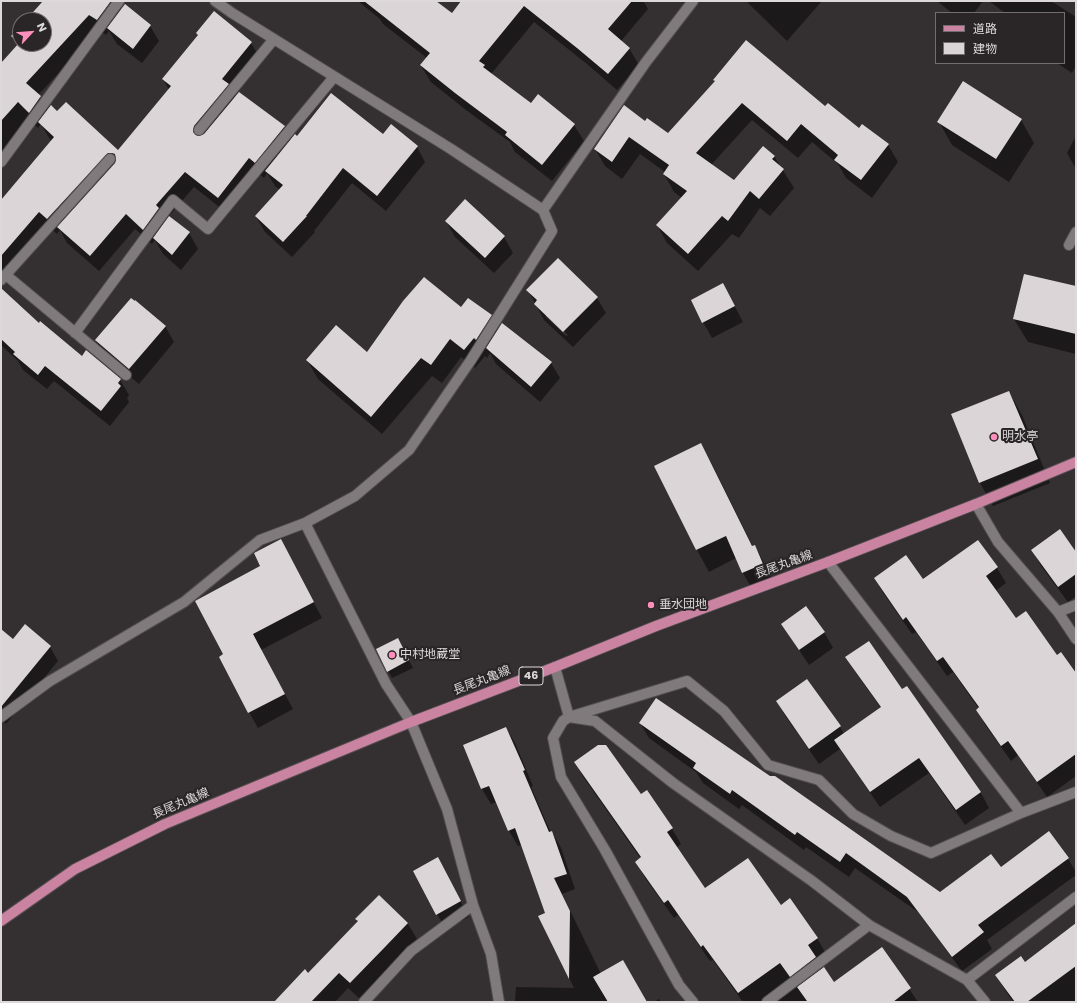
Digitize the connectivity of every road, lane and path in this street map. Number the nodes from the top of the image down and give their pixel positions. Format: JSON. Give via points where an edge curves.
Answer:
{"nodes":[{"id":1,"x":119,"y":1,"type":"edge"},
{"id":2,"x":215,"y":1,"type":"edge"},
{"id":3,"x":694,"y":1,"type":"edge"},
{"id":4,"x":274,"y":39,"type":"junction"},
{"id":5,"x":334,"y":77,"type":"junction"},
{"id":6,"x":199,"y":130,"type":"dead end"},
{"id":7,"x":110,"y":159,"type":"dead end"},
{"id":8,"x":1,"y":162,"type":"edge"},
{"id":9,"x":543,"y":210,"type":"junction"},
{"id":10,"x":1076,"y":232,"type":"edge"},
{"id":11,"x":1069,"y":245,"type":"dead end"},
{"id":12,"x":3,"y":278,"type":"edge"},
{"id":13,"x":75,"y":333,"type":"junction"},
{"id":14,"x":126,"y":375,"type":"dead end"},
{"id":15,"x":1076,"y":462,"type":"edge"},
{"id":16,"x":976,"y":504,"type":"junction"},
{"id":17,"x":304,"y":523,"type":"junction"},
{"id":18,"x":828,"y":562,"type":"junction"},
{"id":19,"x":1076,"y":605,"type":"edge"},
{"id":20,"x":1058,"y":612,"type":"junction"},
{"id":21,"x":1076,"y":639,"type":"edge"},
{"id":22,"x":556,"y":667,"type":"junction"},
{"id":23,"x":1,"y":717,"type":"edge"},
{"id":24,"x":569,"y":717,"type":"junction"},
{"id":25,"x":411,"y":722,"type":"junction"},
{"id":26,"x":1076,"y":792,"type":"edge"},
{"id":27,"x":1021,"y":813,"type":"junction"},
{"id":28,"x":1076,"y":897,"type":"edge"},
{"id":29,"x":473,"y":905,"type":"junction"},
{"id":30,"x":1,"y":920,"type":"edge"},
{"id":31,"x":869,"y":925,"type":"junction"},
{"id":32,"x":967,"y":980,"type":"junction"},
{"id":33,"x":364,"y":1002,"type":"edge"},
{"id":34,"x":499,"y":1002,"type":"edge"},
{"id":35,"x":692,"y":1002,"type":"edge"},
{"id":36,"x":767,"y":1002,"type":"edge"},
{"id":37,"x":985,"y":1002,"type":"edge"}],
"edges":[{"from":1,"to":8,"type":"street"},
{"from":2,"to":4,"type":"street"},
{"from":3,"to":9,"type":"street","via":[[646,62]]},
{"from":4,"to":5,"type":"street"},
{"from":4,"to":6,"type":"street"},
{"from":5,"to":9,"type":"street","via":[[452,149]]},
{"from":5,"to":13,"type":"street","via":[[208,229],[173,200]]},
{"from":7,"to":12,"type":"street"},
{"from":9,"to":17,"type":"street","via":[[552,231],[471,360],[409,450],[355,496]]},
{"from":10,"to":11,"type":"street"},
{"from":12,"to":13,"type":"street"},
{"from":13,"to":14,"type":"street"},
{"from":15,"to":16,"type":"main road","name":"長尾丸亀線","number":"46"},
{"from":16,"to":18,"type":"main road","name":"長尾丸亀線","number":"46"},
{"from":16,"to":20,"type":"street","via":[[998,542]]},
{"from":17,"to":23,"type":"street","via":[[260,540],[184,602],[50,681]]},
{"from":17,"to":25,"type":"street","via":[[386,684]]},
{"from":18,"to":22,"type":"main road","name":"長尾丸亀線","number":"46","via":[[656,626]]},
{"from":18,"to":27,"type":"street"},
{"from":19,"to":20,"type":"street"},
{"from":20,"to":21,"type":"street"},
{"from":22,"to":24,"type":"street"},
{"from":22,"to":25,"type":"main road","name":"長尾丸亀線","number":"46"},
{"from":24,"to":27,"type":"street","via":[[687,681],[724,711],[768,764],[819,780],[853,814],[891,836],[931,853]]},
{"from":24,"to":31,"type":"street","via":[[595,721],[672,783],[812,881]]},
{"from":24,"to":35,"type":"street","via":[[563,721],[553,738],[561,777],[605,850],[679,985]]},
{"from":25,"to":29,"type":"street","via":[[447,810]]},
{"from":25,"to":30,"type":"main road","name":"長尾丸亀線","number":"46","via":[[165,824],[75,869]]},
{"from":26,"to":27,"type":"street"},
{"from":28,"to":32,"type":"street"},
{"from":29,"to":33,"type":"street","via":[[412,951]]},
{"from":29,"to":34,"type":"street","via":[[491,954]]},
{"from":31,"to":32,"type":"street"},
{"from":31,"to":36,"type":"street"},
{"from":32,"to":37,"type":"street"}]}
